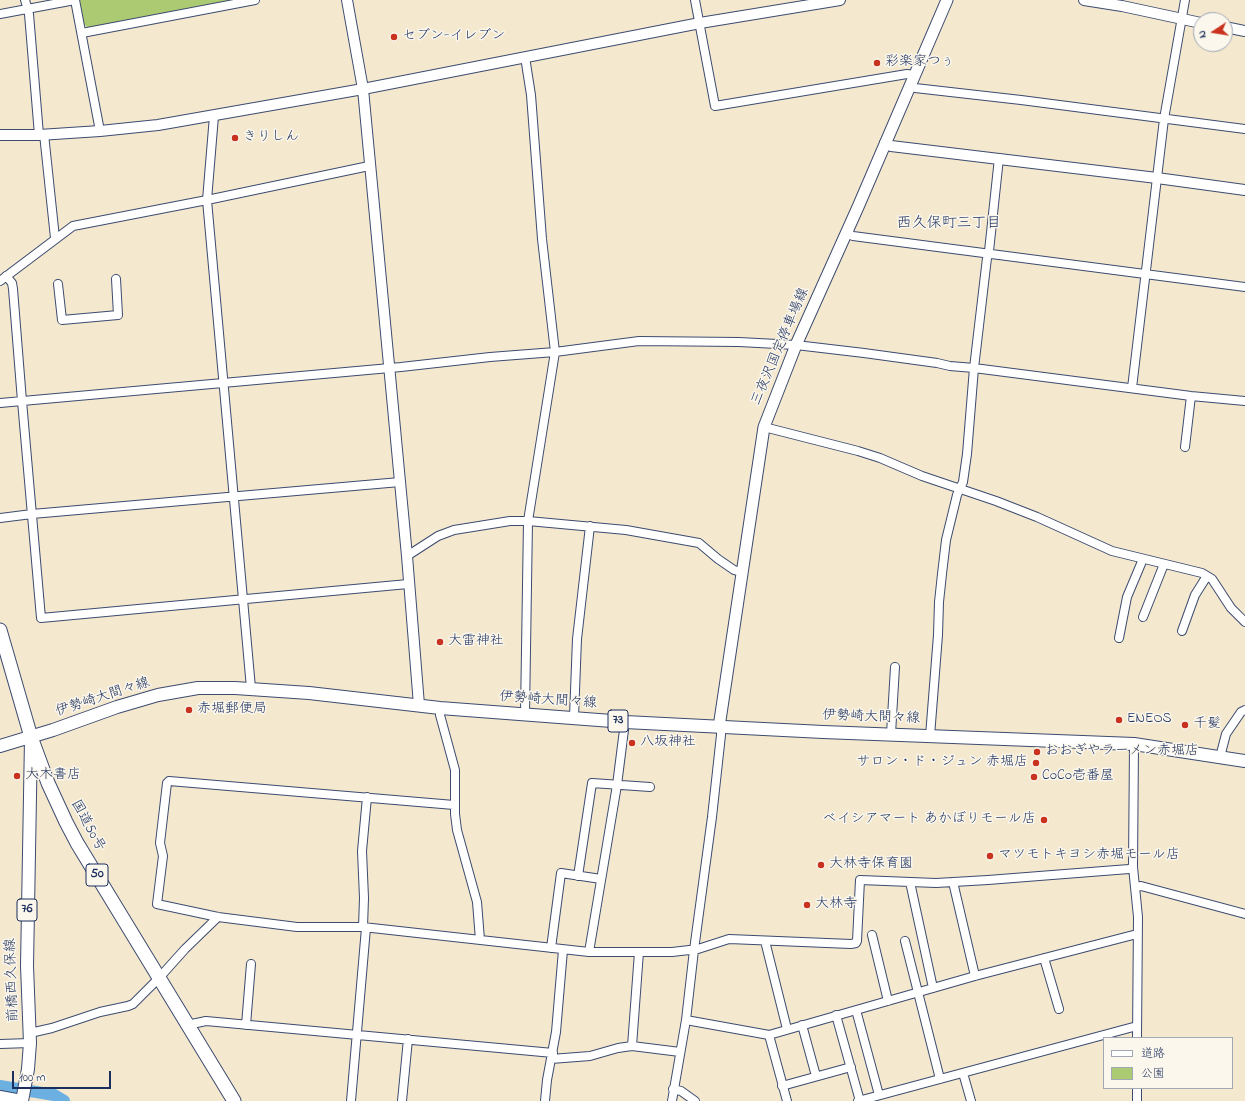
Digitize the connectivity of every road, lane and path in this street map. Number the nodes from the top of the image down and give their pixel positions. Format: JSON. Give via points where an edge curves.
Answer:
{"nodes":[{"id":1,"x":25,"y":0,"type":"edge"},
{"id":2,"x":75,"y":0,"type":"edge"},
{"id":3,"x":254,"y":0,"type":"edge"},
{"id":4,"x":346,"y":0,"type":"edge"},
{"id":5,"x":695,"y":0,"type":"edge"},
{"id":6,"x":840,"y":0,"type":"edge"},
{"id":7,"x":947,"y":0,"type":"edge"},
{"id":8,"x":1084,"y":0,"type":"edge"},
{"id":9,"x":1186,"y":0,"type":"edge"},
{"id":10,"x":28,"y":10,"type":"junction"},
{"id":11,"x":0,"y":14,"type":"edge"},
{"id":12,"x":1182,"y":19,"type":"junction"},
{"id":13,"x":1193,"y":21,"type":"edge"},
{"id":14,"x":700,"y":23,"type":"junction"},
{"id":15,"x":1233,"y":29,"type":"edge"},
{"id":16,"x":1245,"y":31,"type":"edge"},
{"id":17,"x":82,"y":33,"type":"junction"},
{"id":18,"x":525,"y":57,"type":"junction"},
{"id":19,"x":915,"y":75,"type":"junction"},
{"id":20,"x":911,"y":86,"type":"junction"},
{"id":21,"x":363,"y":89,"type":"junction"},
{"id":22,"x":214,"y":116,"type":"junction"},
{"id":23,"x":1164,"y":119,"type":"junction"},
{"id":24,"x":1245,"y":129,"type":"edge"},
{"id":25,"x":100,"y":131,"type":"junction"},
{"id":26,"x":0,"y":135,"type":"edge"},
{"id":27,"x":41,"y":135,"type":"junction"},
{"id":28,"x":886,"y":143,"type":"junction"},
{"id":29,"x":999,"y":158,"type":"junction"},
{"id":30,"x":369,"y":166,"type":"junction"},
{"id":31,"x":1157,"y":178,"type":"junction"},
{"id":32,"x":1245,"y":190,"type":"edge"},
{"id":33,"x":207,"y":200,"type":"junction"},
{"id":34,"x":846,"y":233,"type":"junction"},
{"id":35,"x":55,"y":238,"type":"junction"},
{"id":36,"x":988,"y":254,"type":"junction"},
{"id":37,"x":1146,"y":274,"type":"junction"},
{"id":38,"x":3,"y":278,"type":"edge"},
{"id":39,"x":116,"y":279,"type":"dead end"},
{"id":40,"x":58,"y":284,"type":"dead end"},
{"id":41,"x":1245,"y":287,"type":"edge"},
{"id":42,"x":796,"y":346,"type":"junction"},
{"id":43,"x":555,"y":352,"type":"junction"},
{"id":44,"x":389,"y":368,"type":"junction"},
{"id":45,"x":974,"y":368,"type":"junction"},
{"id":46,"x":223,"y":383,"type":"junction"},
{"id":47,"x":1132,"y":388,"type":"junction"},
{"id":48,"x":1191,"y":396,"type":"junction"},
{"id":49,"x":22,"y":401,"type":"junction"},
{"id":50,"x":1245,"y":402,"type":"edge"},
{"id":51,"x":0,"y":403,"type":"edge"},
{"id":52,"x":764,"y":427,"type":"junction"},
{"id":53,"x":1185,"y":447,"type":"dead end"},
{"id":54,"x":400,"y":482,"type":"junction"},
{"id":55,"x":960,"y":488,"type":"junction"},
{"id":56,"x":234,"y":497,"type":"junction"},
{"id":57,"x":32,"y":514,"type":"junction"},
{"id":58,"x":0,"y":518,"type":"edge"},
{"id":59,"x":528,"y":522,"type":"junction"},
{"id":60,"x":590,"y":526,"type":"junction"},
{"id":61,"x":407,"y":556,"type":"junction"},
{"id":62,"x":1143,"y":559,"type":"junction"},
{"id":63,"x":1164,"y":564,"type":"junction"},
{"id":64,"x":741,"y":572,"type":"junction"},
{"id":65,"x":1207,"y":576,"type":"junction"},
{"id":66,"x":408,"y":584,"type":"junction"},
{"id":67,"x":243,"y":600,"type":"junction"},
{"id":68,"x":1143,"y":617,"type":"dead end"},
{"id":69,"x":1245,"y":622,"type":"edge"},
{"id":70,"x":0,"y":630,"type":"edge"},
{"id":71,"x":1182,"y":631,"type":"dead end"},
{"id":72,"x":1119,"y":638,"type":"dead end"},
{"id":73,"x":895,"y":667,"type":"dead end"},
{"id":74,"x":251,"y":688,"type":"junction"},
{"id":75,"x":420,"y":705,"type":"junction"},
{"id":76,"x":440,"y":708,"type":"junction"},
{"id":77,"x":1245,"y":710,"type":"edge"},
{"id":78,"x":525,"y":714,"type":"junction"},
{"id":79,"x":574,"y":717,"type":"junction"},
{"id":80,"x":625,"y":722,"type":"junction"},
{"id":81,"x":719,"y":727,"type":"junction"},
{"id":82,"x":890,"y":734,"type":"junction"},
{"id":83,"x":930,"y":736,"type":"junction"},
{"id":84,"x":31,"y":737,"type":"junction"},
{"id":85,"x":1134,"y":744,"type":"junction"},
{"id":86,"x":0,"y":746,"type":"edge"},
{"id":87,"x":1220,"y":756,"type":"junction"},
{"id":88,"x":1245,"y":761,"type":"edge"},
{"id":89,"x":617,"y":785,"type":"junction"},
{"id":90,"x":650,"y":787,"type":"dead end"},
{"id":91,"x":367,"y":797,"type":"junction"},
{"id":92,"x":454,"y":805,"type":"junction"},
{"id":93,"x":1133,"y":868,"type":"junction"},
{"id":94,"x":578,"y":876,"type":"junction"},
{"id":95,"x":601,"y":879,"type":"junction"},
{"id":96,"x":910,"y":882,"type":"junction"},
{"id":97,"x":953,"y":882,"type":"junction"},
{"id":98,"x":1136,"y":887,"type":"junction"},
{"id":99,"x":1245,"y":914,"type":"edge"},
{"id":100,"x":218,"y":917,"type":"junction"},
{"id":101,"x":364,"y":927,"type":"junction"},
{"id":102,"x":1137,"y":934,"type":"junction"},
{"id":103,"x":872,"y":935,"type":"dead end"},
{"id":104,"x":480,"y":940,"type":"junction"},
{"id":105,"x":765,"y":940,"type":"junction"},
{"id":106,"x":906,"y":941,"type":"dead end"},
{"id":107,"x":550,"y":948,"type":"junction"},
{"id":108,"x":563,"y":950,"type":"junction"},
{"id":109,"x":694,"y":950,"type":"junction"},
{"id":110,"x":589,"y":952,"type":"junction"},
{"id":111,"x":639,"y":952,"type":"junction"},
{"id":112,"x":1044,"y":958,"type":"junction"},
{"id":113,"x":251,"y":964,"type":"dead end"},
{"id":114,"x":975,"y":976,"type":"junction"},
{"id":115,"x":159,"y":978,"type":"junction"},
{"id":116,"x":933,"y":988,"type":"junction"},
{"id":117,"x":918,"y":992,"type":"junction"},
{"id":118,"x":888,"y":1000,"type":"junction"},
{"id":119,"x":1059,"y":1009,"type":"dead end"},
{"id":120,"x":856,"y":1010,"type":"junction"},
{"id":121,"x":836,"y":1015,"type":"junction"},
{"id":122,"x":686,"y":1020,"type":"junction"},
{"id":123,"x":188,"y":1025,"type":"junction"},
{"id":124,"x":246,"y":1025,"type":"junction"},
{"id":125,"x":802,"y":1025,"type":"junction"},
{"id":126,"x":1137,"y":1026,"type":"junction"},
{"id":127,"x":787,"y":1029,"type":"junction"},
{"id":128,"x":357,"y":1035,"type":"junction"},
{"id":129,"x":769,"y":1035,"type":"junction"},
{"id":130,"x":1137,"y":1037,"type":"edge"},
{"id":131,"x":30,"y":1038,"type":"junction"},
{"id":132,"x":408,"y":1039,"type":"junction"},
{"id":133,"x":0,"y":1044,"type":"edge"},
{"id":134,"x":632,"y":1046,"type":"junction"},
{"id":135,"x":680,"y":1052,"type":"junction"},
{"id":136,"x":552,"y":1056,"type":"junction"},
{"id":137,"x":851,"y":1067,"type":"junction"},
{"id":138,"x":963,"y":1072,"type":"junction"},
{"id":139,"x":816,"y":1076,"type":"junction"},
{"id":140,"x":940,"y":1079,"type":"junction"},
{"id":141,"x":782,"y":1086,"type":"junction"},
{"id":142,"x":673,"y":1089,"type":"junction"},
{"id":143,"x":1137,"y":1089,"type":"edge"},
{"id":144,"x":880,"y":1095,"type":"junction"},
{"id":145,"x":0,"y":1096,"type":"edge"},
{"id":146,"x":22,"y":1099,"type":"edge"},
{"id":147,"x":234,"y":1101,"type":"edge"},
{"id":148,"x":351,"y":1101,"type":"edge"},
{"id":149,"x":361,"y":1101,"type":"edge"},
{"id":150,"x":402,"y":1101,"type":"edge"},
{"id":151,"x":545,"y":1101,"type":"edge"},
{"id":152,"x":672,"y":1101,"type":"edge"},
{"id":153,"x":695,"y":1101,"type":"edge"},
{"id":154,"x":786,"y":1101,"type":"edge"},
{"id":155,"x":859,"y":1101,"type":"edge"},
{"id":156,"x":970,"y":1101,"type":"edge"},
{"id":157,"x":1137,"y":1101,"type":"edge"}],
"edges":[{"from":1,"to":10,"type":"street"},
{"from":2,"to":10,"type":"street"},
{"from":2,"to":17,"type":"street"},
{"from":3,"to":17,"type":"street"},
{"from":4,"to":21,"type":"street"},
{"from":5,"to":14,"type":"street"},
{"from":6,"to":14,"type":"street"},
{"from":7,"to":19,"type":"main road","name":"三夜沢国定停車場線"},
{"from":8,"to":12,"type":"street"},
{"from":9,"to":12,"type":"street"},
{"from":10,"to":11,"type":"street"},
{"from":10,"to":27,"type":"street"},
{"from":12,"to":13,"type":"street"},
{"from":12,"to":23,"type":"street"},
{"from":14,"to":18,"type":"street"},
{"from":14,"to":19,"type":"street","via":[[715,106],[907,74]]},
{"from":15,"to":16,"type":"street"},
{"from":17,"to":25,"type":"street"},
{"from":18,"to":21,"type":"street"},
{"from":18,"to":43,"type":"street","via":[[531,95],[542,239]]},
{"from":19,"to":20,"type":"main road","name":"三夜沢国定停車場線"},
{"from":20,"to":23,"type":"street"},
{"from":20,"to":28,"type":"main road","name":"三夜沢国定停車場線"},
{"from":21,"to":22,"type":"street"},
{"from":21,"to":30,"type":"street"},
{"from":22,"to":25,"type":"street"},
{"from":22,"to":33,"type":"street"},
{"from":23,"to":24,"type":"street"},
{"from":23,"to":31,"type":"street"},
{"from":25,"to":27,"type":"street"},
{"from":26,"to":27,"type":"street"},
{"from":27,"to":35,"type":"street"},
{"from":28,"to":29,"type":"street","via":[[891,146]]},
{"from":28,"to":34,"type":"main road","name":"三夜沢国定停車場線"},
{"from":29,"to":31,"type":"street"},
{"from":29,"to":36,"type":"street"},
{"from":30,"to":33,"type":"street"},
{"from":30,"to":44,"type":"street"},
{"from":31,"to":32,"type":"street"},
{"from":31,"to":37,"type":"street"},
{"from":33,"to":35,"type":"street","via":[[73,226]]},
{"from":33,"to":46,"type":"street"},
{"from":34,"to":36,"type":"street"},
{"from":34,"to":42,"type":"main road","name":"三夜沢国定停車場線"},
{"from":35,"to":38,"type":"street"},
{"from":36,"to":37,"type":"street"},
{"from":36,"to":45,"type":"street"},
{"from":37,"to":41,"type":"street"},
{"from":37,"to":47,"type":"street"},
{"from":38,"to":49,"type":"street","via":[[12,283],[13,289]]},
{"from":39,"to":40,"type":"street","via":[[118,315],[62,320]]},
{"from":42,"to":43,"type":"street","via":[[739,342],[639,341]]},
{"from":42,"to":45,"type":"street"},
{"from":42,"to":52,"type":"main road","name":"三夜沢国定停車場線"},
{"from":43,"to":44,"type":"street"},
{"from":43,"to":59,"type":"street"},
{"from":44,"to":46,"type":"street"},
{"from":44,"to":54,"type":"street"},
{"from":45,"to":47,"type":"street"},
{"from":45,"to":55,"type":"street","via":[[967,454]]},
{"from":46,"to":49,"type":"street"},
{"from":46,"to":56,"type":"street"},
{"from":47,"to":48,"type":"street"},
{"from":48,"to":50,"type":"street"},
{"from":48,"to":53,"type":"street"},
{"from":49,"to":51,"type":"street"},
{"from":49,"to":57,"type":"street"},
{"from":52,"to":55,"type":"street","via":[[858,451]]},
{"from":52,"to":64,"type":"main road","name":"三夜沢国定停車場線"},
{"from":54,"to":56,"type":"street"},
{"from":54,"to":61,"type":"street"},
{"from":55,"to":62,"type":"street","via":[[1037,517],[1112,551]]},
{"from":55,"to":83,"type":"street","via":[[945,548]]},
{"from":56,"to":57,"type":"street"},
{"from":56,"to":67,"type":"street"},
{"from":57,"to":58,"type":"street"},
{"from":57,"to":67,"type":"street","via":[[42,618]]},
{"from":59,"to":60,"type":"street"},
{"from":59,"to":61,"type":"street","via":[[510,521],[454,530],[438,536]]},
{"from":59,"to":78,"type":"street"},
{"from":60,"to":64,"type":"street","via":[[699,543],[723,563]]},
{"from":60,"to":79,"type":"street","via":[[577,639]]},
{"from":61,"to":66,"type":"street"},
{"from":62,"to":63,"type":"street"},
{"from":62,"to":72,"type":"street","via":[[1127,596]]},
{"from":63,"to":65,"type":"street"},
{"from":63,"to":68,"type":"street"},
{"from":64,"to":81,"type":"main road","name":"三夜沢国定停車場線"},
{"from":65,"to":69,"type":"street"},
{"from":65,"to":71,"type":"street","via":[[1195,595]]},
{"from":66,"to":67,"type":"street"},
{"from":66,"to":75,"type":"street"},
{"from":67,"to":74,"type":"street"},
{"from":70,"to":84,"type":"highway","name":"国道50号","number":"50"},
{"from":73,"to":82,"type":"street"},
{"from":74,"to":75,"type":"main road","name":"伊勢崎大間々線","number":"73"},
{"from":74,"to":84,"type":"main road","name":"伊勢崎大間々線","number":"73","via":[[198,688],[158,695],[117,706]]},
{"from":75,"to":76,"type":"main road","name":"伊勢崎大間々線","number":"73"},
{"from":76,"to":78,"type":"main road","name":"伊勢崎大間々線","number":"73"},
{"from":76,"to":92,"type":"street","via":[[455,770]]},
{"from":77,"to":87,"type":"street","via":[[1226,734]]},
{"from":78,"to":79,"type":"main road","name":"伊勢崎大間々線","number":"73"},
{"from":79,"to":80,"type":"main road","name":"伊勢崎大間々線","number":"73"},
{"from":80,"to":81,"type":"main road","name":"伊勢崎大間々線","number":"73"},
{"from":80,"to":89,"type":"street"},
{"from":81,"to":82,"type":"main road","name":"伊勢崎大間々線","number":"73"},
{"from":81,"to":109,"type":"street","via":[[721,735],[712,817]]},
{"from":82,"to":83,"type":"main road","name":"伊勢崎大間々線","number":"73"},
{"from":83,"to":85,"type":"main road","name":"伊勢崎大間々線","number":"73"},
{"from":84,"to":86,"type":"main road","name":"伊勢崎大間々線","number":"73"},
{"from":84,"to":115,"type":"highway","name":"国道50号","number":"50","via":[[48,784],[77,843]]},
{"from":84,"to":131,"type":"main road","name":"前橋西久保線","number":"76","via":[[26,966]]},
{"from":85,"to":87,"type":"main road","name":"伊勢崎大間々線","number":"73"},
{"from":85,"to":93,"type":"street"},
{"from":87,"to":88,"type":"main road","name":"伊勢崎大間々線","number":"73"},
{"from":89,"to":90,"type":"street"},
{"from":89,"to":94,"type":"street","via":[[592,783]]},
{"from":89,"to":95,"type":"street"},
{"from":91,"to":92,"type":"street"},
{"from":91,"to":100,"type":"street","via":[[169,781],[160,843],[163,856],[157,904]]},
{"from":91,"to":101,"type":"street","via":[[362,851]]},
{"from":92,"to":104,"type":"street","via":[[457,830],[477,902]]},
{"from":93,"to":97,"type":"street"},
{"from":93,"to":98,"type":"street"},
{"from":94,"to":95,"type":"street"},
{"from":94,"to":107,"type":"street","via":[[561,873]]},
{"from":95,"to":110,"type":"street"},
{"from":96,"to":97,"type":"street"},
{"from":96,"to":105,"type":"street","via":[[860,880],[856,943]]},
{"from":96,"to":116,"type":"street"},
{"from":97,"to":114,"type":"street"},
{"from":98,"to":99,"type":"street","via":[[1141,886]]},
{"from":98,"to":102,"type":"street"},
{"from":100,"to":101,"type":"street","via":[[297,927]]},
{"from":100,"to":115,"type":"street"},
{"from":101,"to":104,"type":"street"},
{"from":101,"to":128,"type":"street"},
{"from":102,"to":112,"type":"street"},
{"from":102,"to":126,"type":"street"},
{"from":103,"to":118,"type":"street"},
{"from":104,"to":107,"type":"street"},
{"from":105,"to":109,"type":"street","via":[[729,939]]},
{"from":105,"to":127,"type":"street"},
{"from":106,"to":117,"type":"street"},
{"from":107,"to":108,"type":"street"},
{"from":108,"to":110,"type":"street"},
{"from":108,"to":136,"type":"street"},
{"from":109,"to":111,"type":"street"},
{"from":109,"to":122,"type":"street"},
{"from":110,"to":111,"type":"street"},
{"from":111,"to":134,"type":"street"},
{"from":112,"to":114,"type":"street"},
{"from":112,"to":119,"type":"street"},
{"from":113,"to":124,"type":"street"},
{"from":114,"to":116,"type":"street"},
{"from":115,"to":123,"type":"highway","name":"国道50号","number":"50"},
{"from":115,"to":131,"type":"street","via":[[133,1004],[100,1012]]},
{"from":116,"to":117,"type":"street"},
{"from":117,"to":118,"type":"street"},
{"from":117,"to":140,"type":"street"},
{"from":118,"to":120,"type":"street"},
{"from":120,"to":121,"type":"street"},
{"from":120,"to":144,"type":"street"},
{"from":121,"to":125,"type":"street"},
{"from":121,"to":137,"type":"street"},
{"from":122,"to":129,"type":"street"},
{"from":122,"to":135,"type":"street"},
{"from":123,"to":124,"type":"street","via":[[206,1021]]},
{"from":123,"to":147,"type":"highway","name":"国道50号","number":"50"},
{"from":124,"to":128,"type":"street"},
{"from":125,"to":127,"type":"street"},
{"from":125,"to":139,"type":"street"},
{"from":126,"to":130,"type":"street"},
{"from":126,"to":138,"type":"street"},
{"from":127,"to":129,"type":"street"},
{"from":128,"to":132,"type":"street"},
{"from":128,"to":148,"type":"street"},
{"from":129,"to":141,"type":"street"},
{"from":131,"to":133,"type":"street"},
{"from":131,"to":146,"type":"main road","name":"前橋西久保線","number":"76","via":[[28,1069]]},
{"from":132,"to":136,"type":"street"},
{"from":132,"to":150,"type":"street"},
{"from":134,"to":135,"type":"street"},
{"from":134,"to":136,"type":"street","via":[[590,1056]]},
{"from":135,"to":142,"type":"street"},
{"from":136,"to":151,"type":"street"},
{"from":137,"to":139,"type":"street"},
{"from":137,"to":155,"type":"street"},
{"from":138,"to":140,"type":"street"},
{"from":138,"to":156,"type":"street"},
{"from":139,"to":141,"type":"street"},
{"from":140,"to":144,"type":"street"},
{"from":141,"to":154,"type":"street"},
{"from":142,"to":152,"type":"street"},
{"from":142,"to":153,"type":"street","via":[[681,1091]]},
{"from":143,"to":157,"type":"street"},
{"from":144,"to":155,"type":"street"},
{"from":145,"to":146,"type":"street"},
{"from":148,"to":149,"type":"street"}]}
